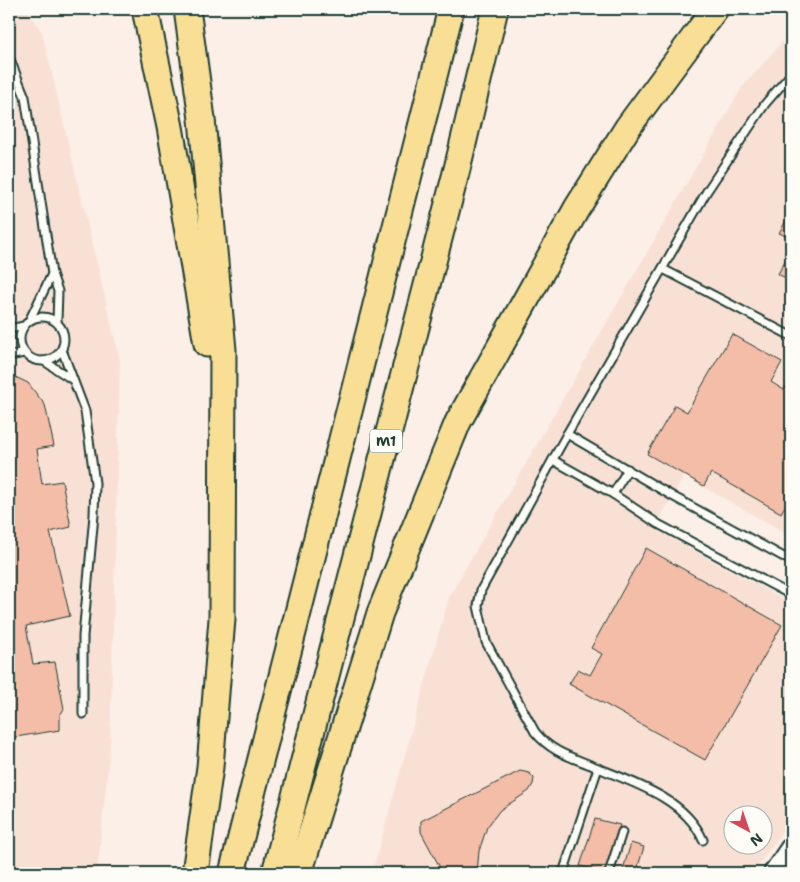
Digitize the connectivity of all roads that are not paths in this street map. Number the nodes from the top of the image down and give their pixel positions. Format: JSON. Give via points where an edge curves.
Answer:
{"nodes":[{"id":1,"x":144,"y":9,"type":"edge"},
{"id":2,"x":187,"y":9,"type":"edge"},
{"id":3,"x":451,"y":9,"type":"edge"},
{"id":4,"x":495,"y":9,"type":"edge"},
{"id":5,"x":711,"y":14,"type":"edge"},
{"id":6,"x":9,"y":57,"type":"edge"},
{"id":7,"x":791,"y":74,"type":"edge"},
{"id":8,"x":663,"y":269,"type":"junction"},
{"id":9,"x":52,"y":274,"type":"junction"},
{"id":10,"x":57,"y":322,"type":"junction"},
{"id":11,"x":27,"y":323,"type":"junction"},
{"id":12,"x":9,"y":329,"type":"edge"},
{"id":13,"x":791,"y":336,"type":"edge"},
{"id":14,"x":62,"y":350,"type":"junction"},
{"id":15,"x":24,"y":353,"type":"junction"},
{"id":16,"x":9,"y":356,"type":"edge"},
{"id":17,"x":44,"y":361,"type":"junction"},
{"id":18,"x":74,"y":380,"type":"junction"},
{"id":19,"x":568,"y":434,"type":"junction"},
{"id":20,"x":222,"y":443,"type":"junction"},
{"id":21,"x":553,"y":460,"type":"junction"},
{"id":22,"x":628,"y":469,"type":"junction"},
{"id":23,"x":613,"y":494,"type":"junction"},
{"id":24,"x":791,"y":561,"type":"edge"},
{"id":25,"x":791,"y":595,"type":"edge"},
{"id":26,"x":83,"y":714,"type":"dead end"},
{"id":27,"x":598,"y":768,"type":"junction"},
{"id":28,"x":622,"y":832,"type":"dead end"},
{"id":29,"x":702,"y":840,"type":"dead end"},
{"id":30,"x":791,"y":848,"type":"edge"},
{"id":31,"x":194,"y":873,"type":"edge"},
{"id":32,"x":232,"y":873,"type":"edge"},
{"id":33,"x":275,"y":873,"type":"edge"},
{"id":34,"x":299,"y":873,"type":"edge"},
{"id":35,"x":564,"y":873,"type":"edge"},
{"id":36,"x":608,"y":873,"type":"edge"},
{"id":37,"x":774,"y":873,"type":"edge"}],
"edges":[{"from":1,"to":20,"type":"highway","via":[[170,127]]},
{"from":2,"to":20,"type":"highway","via":[[202,119],[223,350]]},
{"from":3,"to":32,"type":"highway"},
{"from":4,"to":33,"type":"highway","number":"M1"},
{"from":5,"to":34,"type":"highway","via":[[628,127],[577,208],[458,422],[380,613]]},
{"from":6,"to":9,"type":"lane","via":[[25,96]]},
{"from":7,"to":8,"type":"lane","via":[[765,104],[708,191]]},
{"from":8,"to":13,"type":"lane"},
{"from":8,"to":19,"type":"lane"},
{"from":9,"to":10,"type":"lane","via":[[58,291]]},
{"from":9,"to":11,"type":"lane"},
{"from":10,"to":11,"type":"lane","via":[[44,317]]},
{"from":10,"to":14,"type":"lane","via":[[64,335]]},
{"from":11,"to":12,"type":"lane"},
{"from":11,"to":15,"type":"lane","via":[[20,340]]},
{"from":14,"to":17,"type":"lane","via":[[57,356]]},
{"from":14,"to":18,"type":"lane"},
{"from":15,"to":16,"type":"lane"},
{"from":15,"to":17,"type":"lane","via":[[37,361]]},
{"from":17,"to":18,"type":"lane"},
{"from":18,"to":26,"type":"lane","via":[[85,411],[94,483],[83,636]]},
{"from":19,"to":21,"type":"lane"},
{"from":19,"to":22,"type":"lane"},
{"from":20,"to":31,"type":"highway","via":[[222,619],[210,768]]},
{"from":21,"to":23,"type":"lane"},
{"from":21,"to":27,"type":"lane","via":[[481,590],[478,606],[486,642],[535,732],[543,742],[570,758]]},
{"from":22,"to":23,"type":"lane"},
{"from":22,"to":24,"type":"lane"},
{"from":23,"to":25,"type":"lane","via":[[658,524]]},
{"from":27,"to":29,"type":"lane","via":[[653,792],[677,807],[696,824]]},
{"from":27,"to":35,"type":"lane"},
{"from":28,"to":36,"type":"lane"},
{"from":30,"to":37,"type":"main road"}]}
